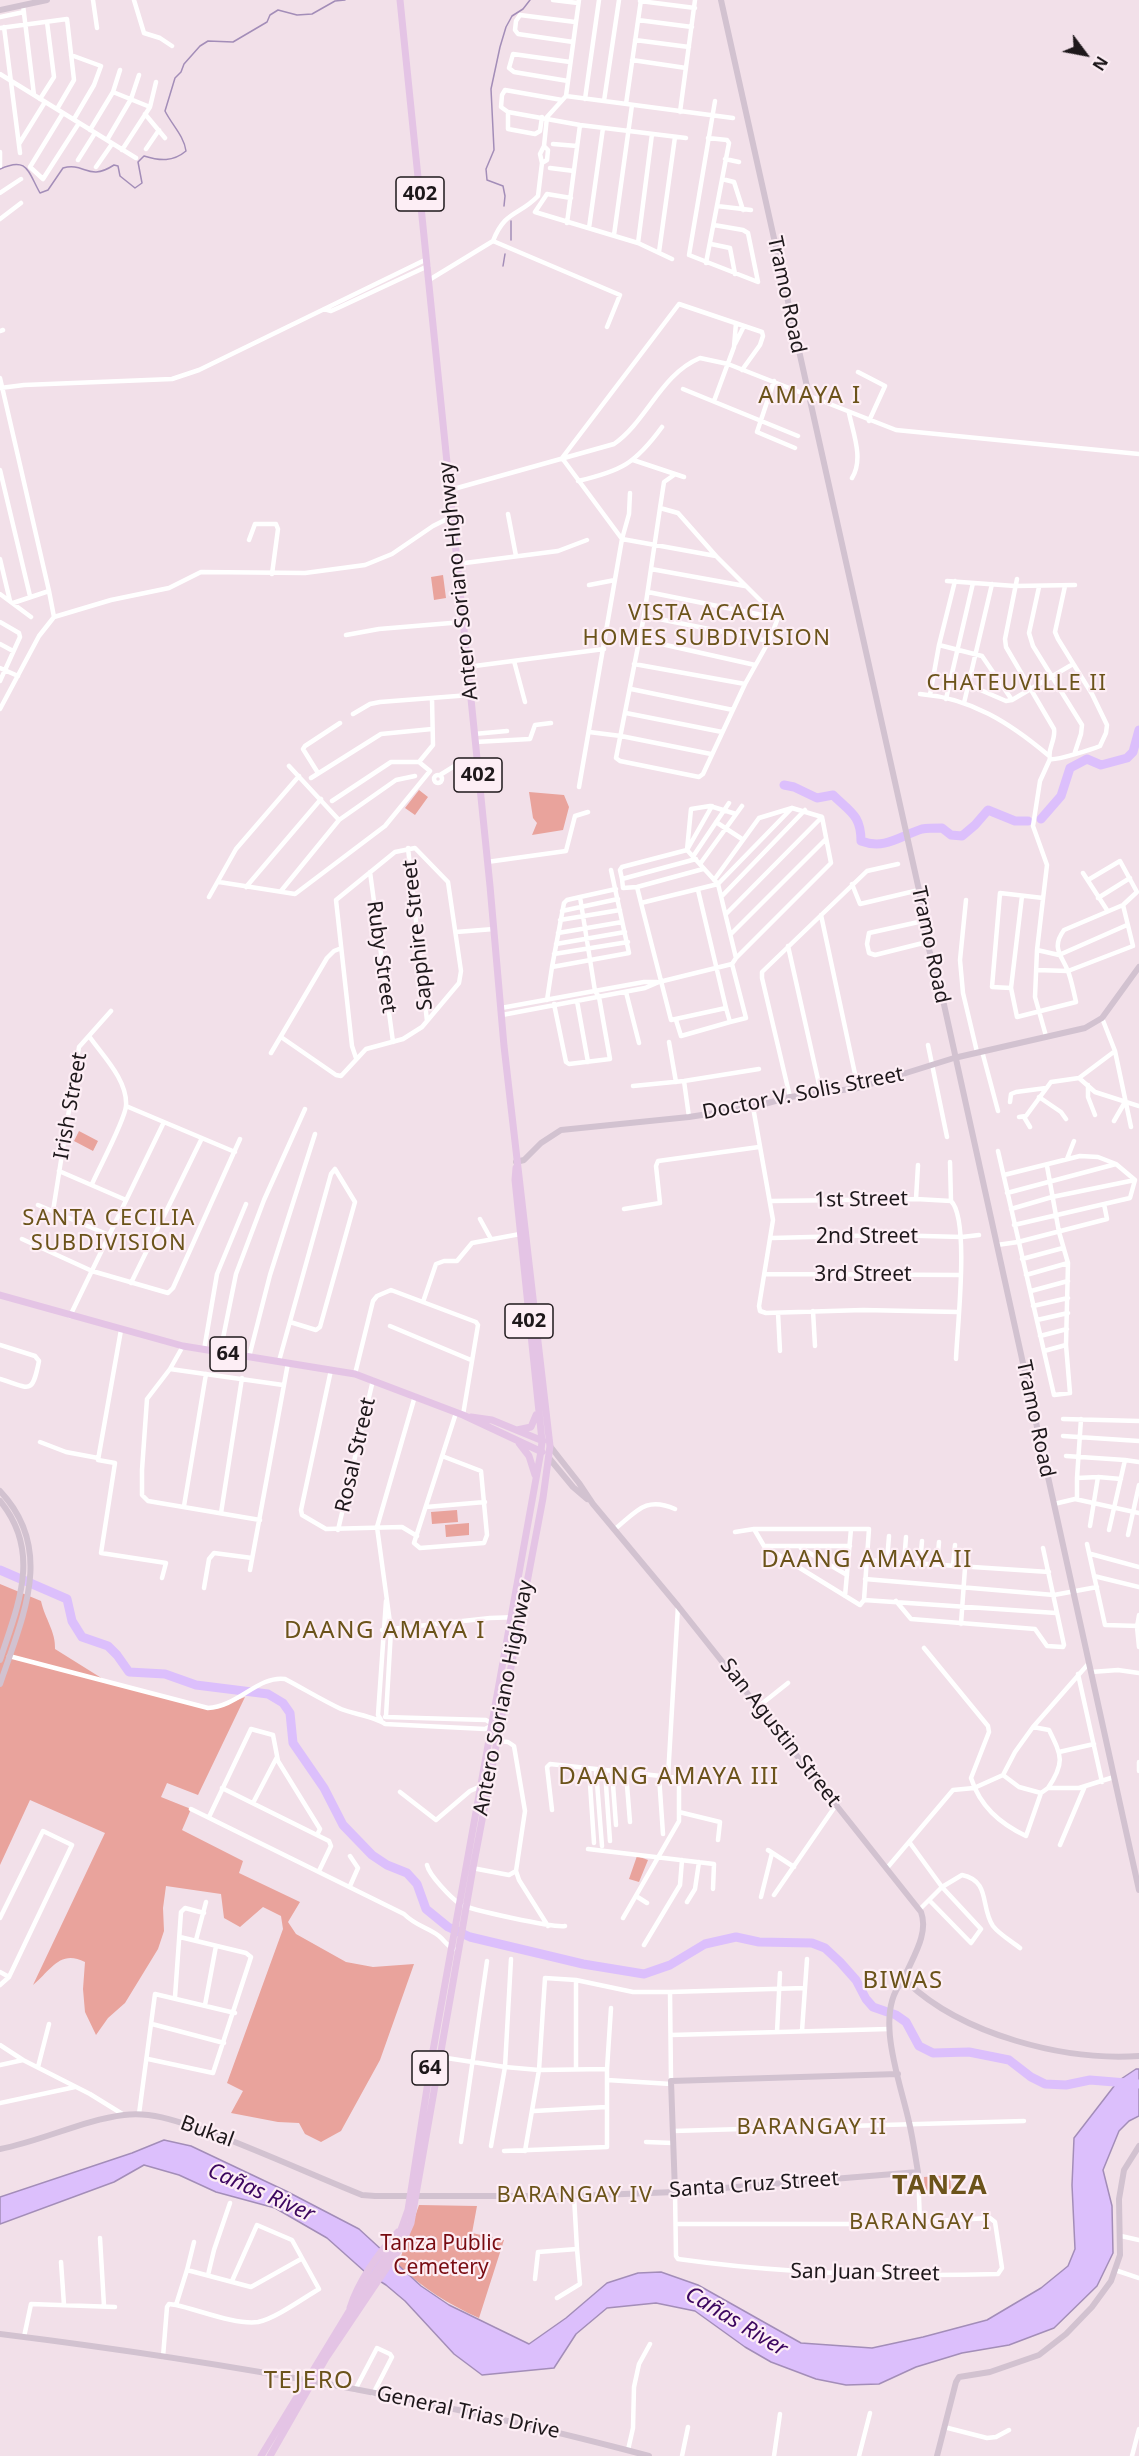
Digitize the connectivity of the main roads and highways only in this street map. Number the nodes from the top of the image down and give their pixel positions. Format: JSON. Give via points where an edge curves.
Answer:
{"nodes":[{"id":1,"x":400,"y":0,"type":"edge"},
{"id":2,"x":516,"y":1162,"type":"junction"},
{"id":3,"x":0,"y":1295,"type":"edge"},
{"id":4,"x":537,"y":1410,"type":"junction"},
{"id":5,"x":514,"y":1434,"type":"junction"},
{"id":6,"x":542,"y":1441,"type":"junction"},
{"id":7,"x":550,"y":1446,"type":"junction"},
{"id":8,"x":541,"y":1451,"type":"junction"},
{"id":9,"x":549,"y":1458,"type":"junction"},
{"id":10,"x":535,"y":1478,"type":"junction"},
{"id":11,"x":515,"y":1617,"type":"junction"},
{"id":12,"x":394,"y":2245,"type":"junction"},
{"id":13,"x":351,"y":2315,"type":"junction"},
{"id":14,"x":309,"y":2381,"type":"junction"},
{"id":15,"x":261,"y":2456,"type":"edge"},
{"id":16,"x":270,"y":2456,"type":"edge"}],
"edges":[{"from":1,"to":2,"type":"main road","name":"Antero Soriano Highway","number":"402"},
{"from":2,"to":4,"type":"main road","name":"Antero Soriano Highway","number":"402"},
{"from":2,"to":7,"type":"main road","name":"Antero Soriano Highway","number":"402"},
{"from":3,"to":5,"type":"main road","number":"64","via":[[183,1346],[355,1374]]},
{"from":4,"to":5,"type":"main road","via":[[531,1427]]},
{"from":4,"to":6,"type":"main road","name":"Antero Soriano Highway","number":"402"},
{"from":5,"to":6,"type":"main road","number":"64"},
{"from":5,"to":8,"type":"main road","number":"64"},
{"from":5,"to":10,"type":"main road","via":[[525,1449]]},
{"from":6,"to":7,"type":"main road","number":"64"},
{"from":6,"to":8,"type":"main road","name":"Antero Soriano Highway","number":"64"},
{"from":7,"to":9,"type":"main road","name":"Antero Soriano Highway","number":"64"},
{"from":8,"to":9,"type":"main road","number":"64"},
{"from":8,"to":10,"type":"main road","name":"Antero Soriano Highway","number":"64"},
{"from":9,"to":11,"type":"main road","name":"Antero Soriano Highway","number":"64"},
{"from":10,"to":11,"type":"main road","name":"Antero Soriano Highway","number":"64"},
{"from":11,"to":12,"type":"main road","name":"Antero Soriano Highway","number":"64","via":[[436,2056],[412,2197],[413,2213]]},
{"from":12,"to":13,"type":"main road","name":"Antero Soriano Highway","number":"64"},
{"from":12,"to":13,"type":"main road","name":"Antero Soriano Highway","number":"64","via":[[353,2297]]},
{"from":13,"to":14,"type":"main road","name":"Antero Soriano Highway","number":"64"},
{"from":14,"to":15,"type":"main road","name":"Antero Soriano Highway","number":"64"},
{"from":14,"to":16,"type":"main road","name":"Antero Soriano Highway","number":"64"}]}
